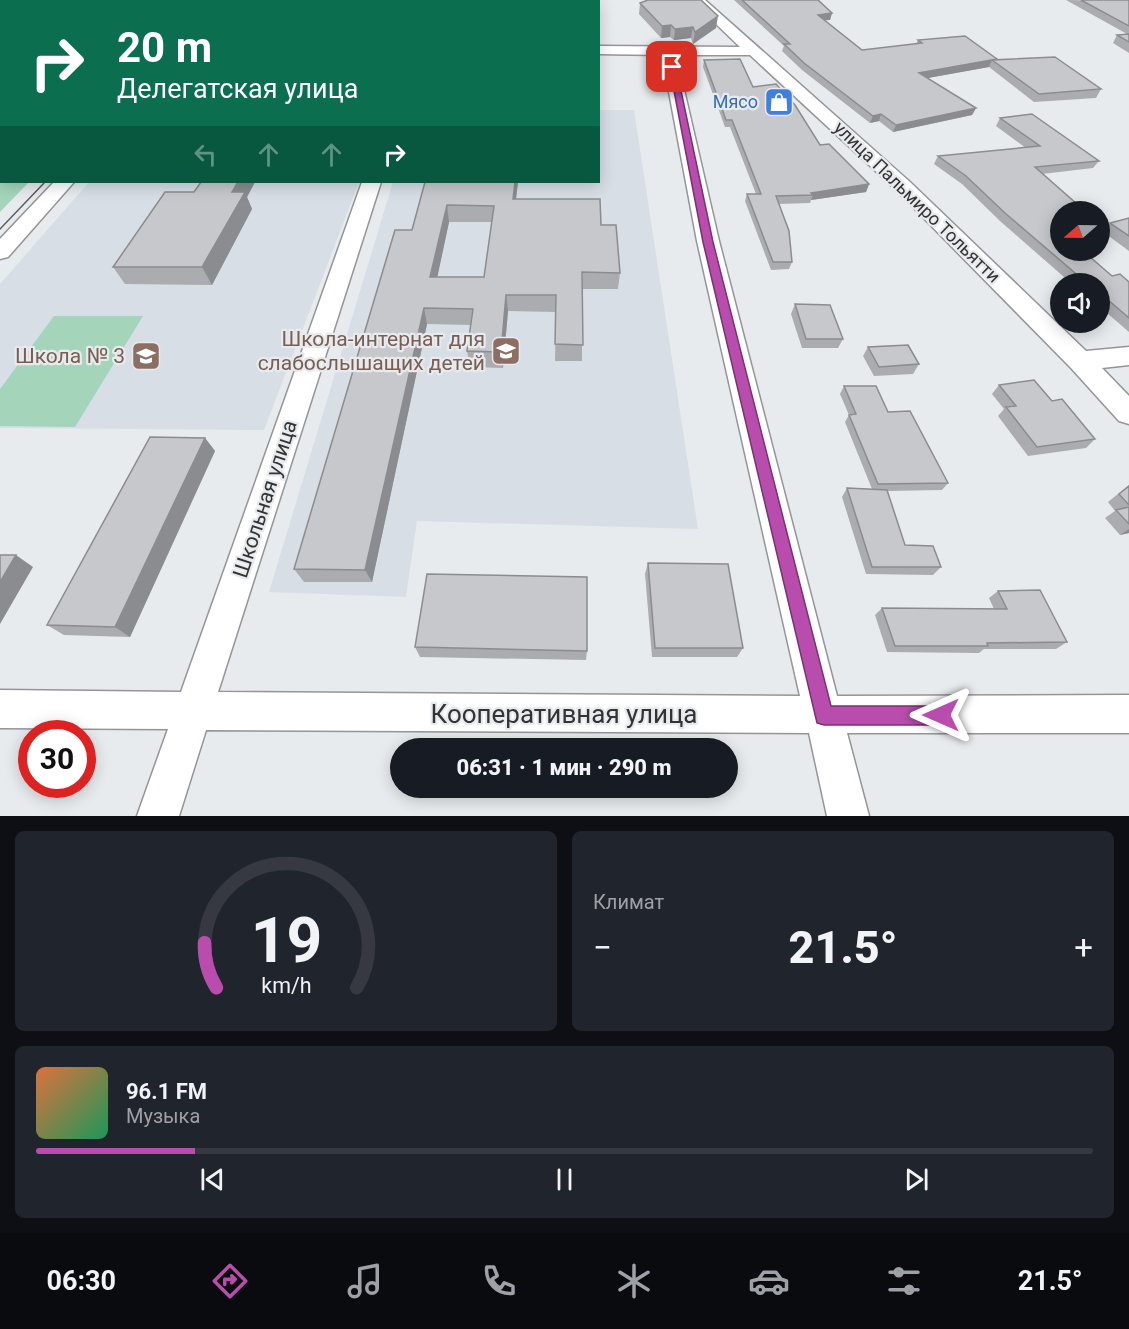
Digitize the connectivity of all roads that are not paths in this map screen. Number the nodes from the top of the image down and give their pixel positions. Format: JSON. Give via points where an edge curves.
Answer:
{"nodes":[{"id":1,"x":697,"y":0,"type":"edge"},
{"id":2,"x":600,"y":50,"type":"edge"},
{"id":3,"x":668,"y":50,"type":"junction"},
{"id":4,"x":754,"y":51,"type":"junction"},
{"id":5,"x":63,"y":183,"type":"edge"},
{"id":6,"x":371,"y":183,"type":"edge"},
{"id":7,"x":0,"y":252,"type":"edge"},
{"id":8,"x":1129,"y":356,"type":"edge"},
{"id":9,"x":1080,"y":361,"type":"junction"},
{"id":10,"x":1129,"y":413,"type":"edge"},
{"id":11,"x":0,"y":709,"type":"edge"},
{"id":12,"x":194,"y":711,"type":"junction"},
{"id":13,"x":1129,"y":714,"type":"edge"},
{"id":14,"x":824,"y":716,"type":"junction"},
{"id":15,"x":158,"y":816,"type":"edge"},
{"id":16,"x":849,"y":816,"type":"edge"}],
"edges":[{"from":1,"to":4,"type":"street","name":"улица Пальмиро Тольятти"},
{"from":2,"to":3,"type":"street"},
{"from":3,"to":4,"type":"street"},
{"from":3,"to":14,"type":"street","via":[[708,242]]},
{"from":4,"to":9,"type":"street","name":"улица Пальмиро Тольятти","via":[[903,186]]},
{"from":5,"to":7,"type":"street"},
{"from":6,"to":12,"type":"street","name":"Школьная улица"},
{"from":8,"to":9,"type":"street"},
{"from":9,"to":10,"type":"street","name":"улица Пальмиро Тольятти"},
{"from":11,"to":12,"type":"street","name":"Кооперативная улица"},
{"from":12,"to":14,"type":"street","name":"Кооперативная улица"},
{"from":12,"to":15,"type":"street","name":"Школьная улица"},
{"from":13,"to":14,"type":"street","name":"Кооперативная улица"},
{"from":14,"to":16,"type":"street"}]}
